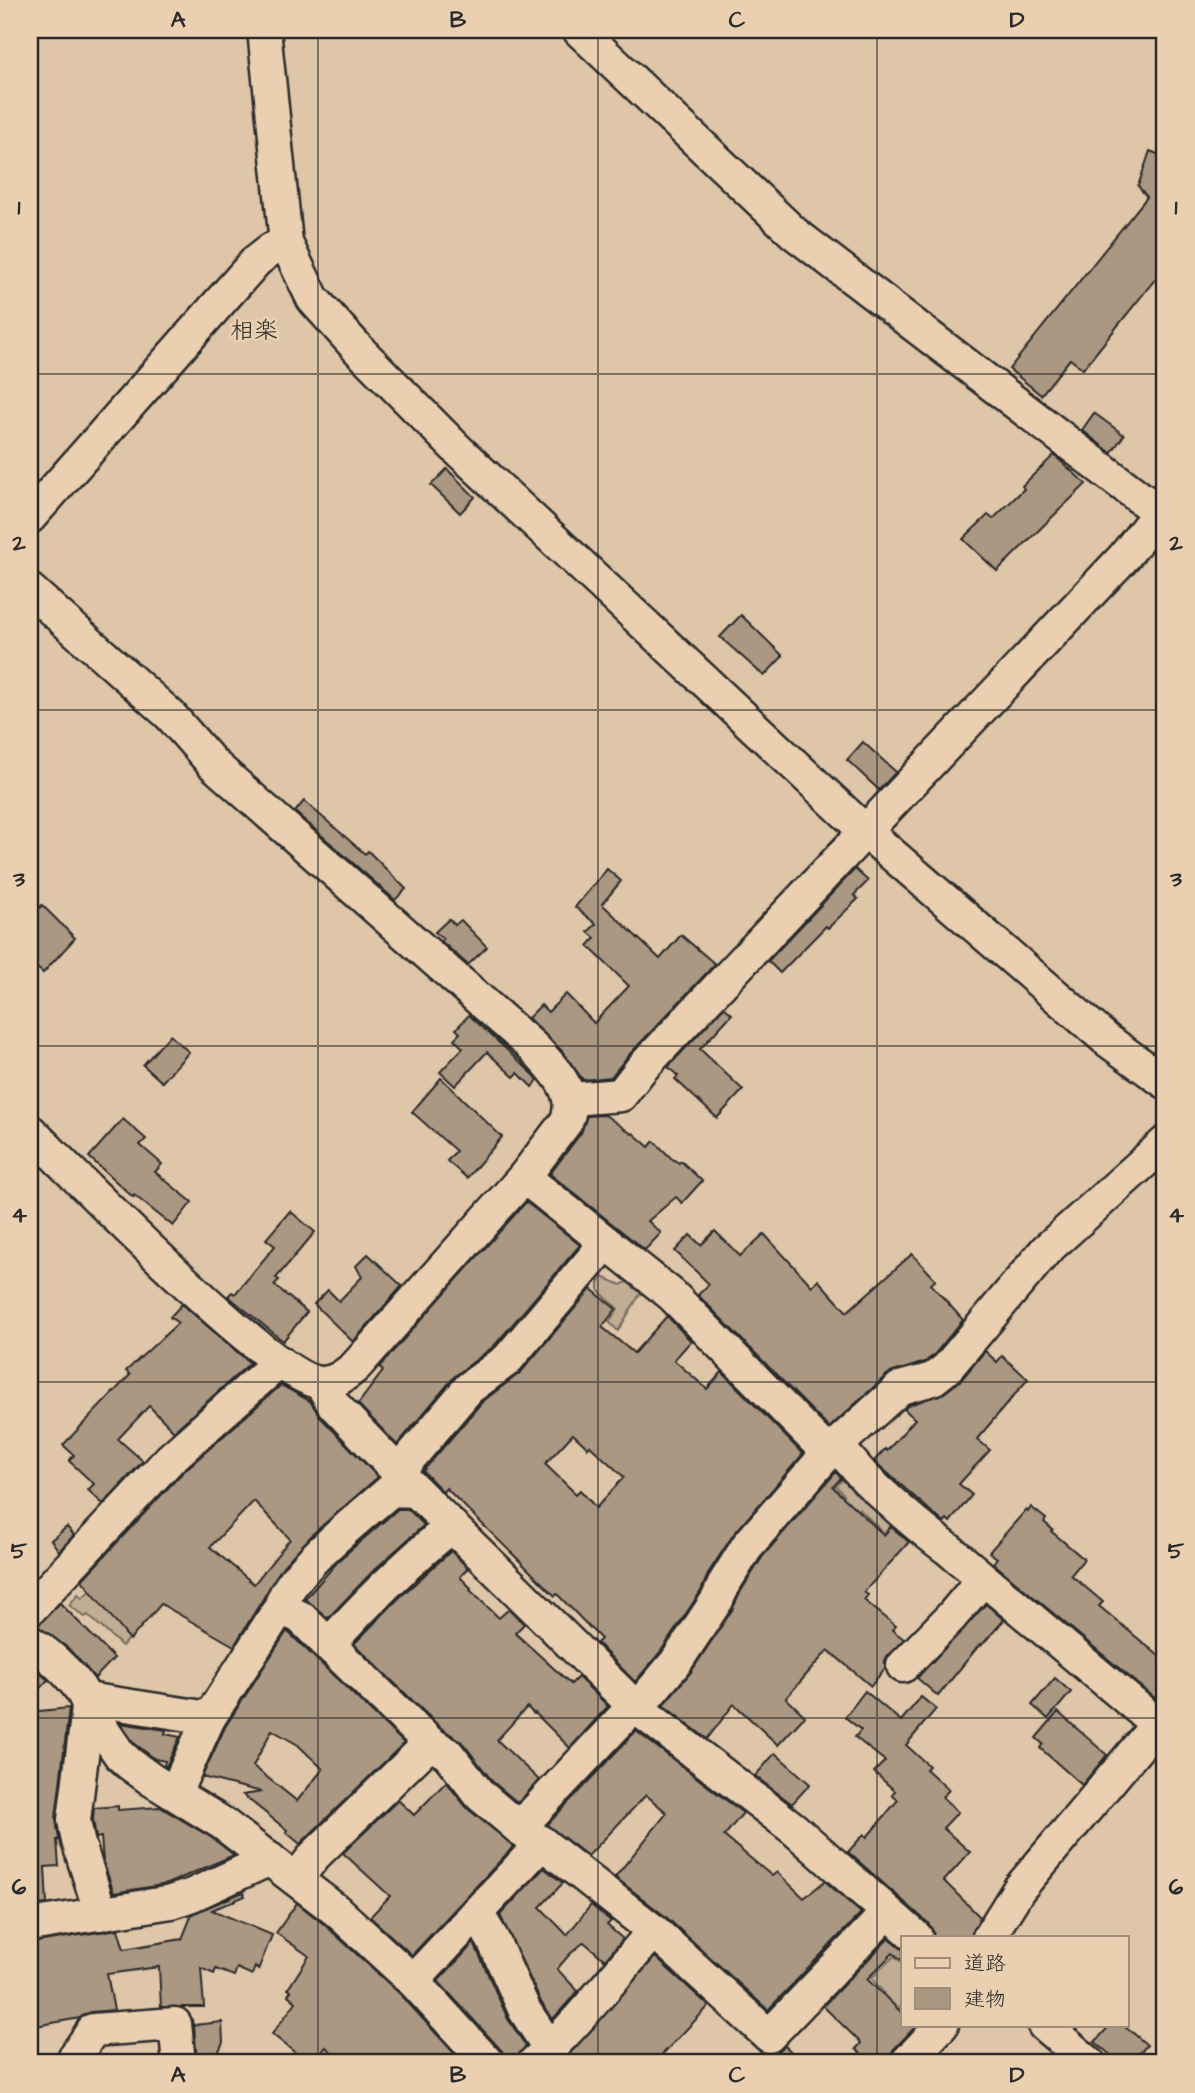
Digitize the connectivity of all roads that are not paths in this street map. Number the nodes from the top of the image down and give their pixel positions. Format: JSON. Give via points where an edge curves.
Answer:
{"nodes":[{"id":1,"x":264,"y":30,"type":"edge"},
{"id":2,"x":579,"y":30,"type":"edge"},
{"id":3,"x":286,"y":243,"type":"junction"},
{"id":4,"x":1163,"y":511,"type":"edge"},
{"id":5,"x":30,"y":517,"type":"edge"},
{"id":6,"x":30,"y":590,"type":"edge"},
{"id":7,"x":865,"y":831,"type":"junction"},
{"id":8,"x":1165,"y":1082,"type":"edge"},
{"id":9,"x":571,"y":1099,"type":"junction"},
{"id":10,"x":30,"y":1131,"type":"edge"},
{"id":11,"x":1165,"y":1143,"type":"edge"},
{"id":12,"x":524,"y":1177,"type":"junction"},
{"id":13,"x":606,"y":1243,"type":"junction"},
{"id":14,"x":279,"y":1362,"type":"junction"},
{"id":15,"x":321,"y":1383,"type":"junction"},
{"id":16,"x":832,"y":1450,"type":"junction"},
{"id":17,"x":407,"y":1481,"type":"junction"},
{"id":18,"x":452,"y":1527,"type":"junction"},
{"id":19,"x":983,"y":1579,"type":"junction"},
{"id":20,"x":280,"y":1608,"type":"junction"},
{"id":21,"x":30,"y":1609,"type":"edge"},
{"id":22,"x":30,"y":1642,"type":"edge"},
{"id":23,"x":328,"y":1646,"type":"junction"},
{"id":24,"x":903,"y":1666,"type":"dead end"},
{"id":25,"x":88,"y":1704,"type":"junction"},
{"id":26,"x":634,"y":1706,"type":"junction"},
{"id":27,"x":209,"y":1718,"type":"junction"},
{"id":28,"x":1161,"y":1719,"type":"edge"},
{"id":29,"x":430,"y":1743,"type":"junction"},
{"id":30,"x":175,"y":1793,"type":"junction"},
{"id":31,"x":531,"y":1836,"type":"junction"},
{"id":32,"x":270,"y":1858,"type":"junction"},
{"id":33,"x":296,"y":1879,"type":"junction"},
{"id":34,"x":477,"y":1913,"type":"junction"},
{"id":35,"x":887,"y":1913,"type":"junction"},
{"id":36,"x":101,"y":1914,"type":"junction"},
{"id":37,"x":30,"y":1925,"type":"edge"},
{"id":38,"x":654,"y":1931,"type":"junction"},
{"id":39,"x":915,"y":1936,"type":"edge"},
{"id":40,"x":990,"y":1936,"type":"edge"},
{"id":41,"x":413,"y":1982,"type":"junction"},
{"id":42,"x":941,"y":2026,"type":"edge"},
{"id":43,"x":1045,"y":2026,"type":"edge"},
{"id":44,"x":542,"y":2056,"type":"edge"},
{"id":45,"x":75,"y":2063,"type":"edge"},
{"id":46,"x":179,"y":2063,"type":"edge"},
{"id":47,"x":488,"y":2063,"type":"edge"},
{"id":48,"x":906,"y":2063,"type":"edge"},
{"id":49,"x":1089,"y":2063,"type":"edge"}],
"edges":[{"from":1,"to":3,"type":"street"},
{"from":2,"to":4,"type":"street","via":[[794,233]]},
{"from":3,"to":5,"type":"street","via":[[256,261]]},
{"from":3,"to":7,"type":"street","via":[[313,299],[369,361]]},
{"from":4,"to":7,"type":"street"},
{"from":6,"to":9,"type":"street","via":[[170,715],[213,764],[533,1047]]},
{"from":7,"to":8,"type":"street","via":[[1097,1031]]},
{"from":7,"to":9,"type":"street","via":[[621,1095]]},
{"from":9,"to":12,"type":"street","via":[[566,1122]]},
{"from":10,"to":14,"type":"street","via":[[196,1293]]},
{"from":11,"to":16,"type":"street","via":[[1046,1250],[947,1368],[933,1379],[900,1388]]},
{"from":12,"to":13,"type":"street"},
{"from":12,"to":15,"type":"street","via":[[355,1367],[339,1379]]},
{"from":13,"to":16,"type":"street","via":[[672,1295]]},
{"from":13,"to":17,"type":"street","via":[[507,1360],[468,1388]]},
{"from":14,"to":15,"type":"street"},
{"from":14,"to":21,"type":"street","via":[[170,1459]]},
{"from":15,"to":17,"type":"street","via":[[334,1405]]},
{"from":16,"to":19,"type":"street","via":[[855,1465],[914,1523]]},
{"from":16,"to":26,"type":"street","via":[[748,1545],[676,1662]]},
{"from":17,"to":18,"type":"street"},
{"from":17,"to":20,"type":"street","via":[[391,1490],[312,1562],[283,1596]]},
{"from":18,"to":23,"type":"street","via":[[413,1559]]},
{"from":18,"to":26,"type":"street"},
{"from":19,"to":24,"type":"street"},
{"from":19,"to":28,"type":"street"},
{"from":20,"to":23,"type":"street","via":[[300,1617]]},
{"from":20,"to":27,"type":"street"},
{"from":22,"to":25,"type":"street","via":[[60,1666]]},
{"from":23,"to":29,"type":"street"},
{"from":25,"to":27,"type":"street"},
{"from":25,"to":30,"type":"street","via":[[120,1755]]},
{"from":25,"to":36,"type":"street","via":[[74,1820]]},
{"from":26,"to":31,"type":"street"},
{"from":26,"to":35,"type":"street","via":[[794,1829]]},
{"from":27,"to":30,"type":"street"},
{"from":28,"to":40,"type":"street","via":[[1019,1889]]},
{"from":29,"to":31,"type":"street","via":[[448,1754],[480,1795]]},
{"from":29,"to":33,"type":"street"},
{"from":30,"to":32,"type":"street"},
{"from":31,"to":34,"type":"street"},
{"from":31,"to":38,"type":"street"},
{"from":32,"to":33,"type":"street"},
{"from":32,"to":36,"type":"street","via":[[171,1902]]},
{"from":33,"to":41,"type":"street"},
{"from":34,"to":41,"type":"street"},
{"from":34,"to":44,"type":"street"},
{"from":35,"to":38,"type":"street","via":[[769,2036]]},
{"from":35,"to":39,"type":"street"},
{"from":36,"to":37,"type":"street"},
{"from":38,"to":44,"type":"street"},
{"from":41,"to":47,"type":"street"},
{"from":42,"to":48,"type":"street"},
{"from":43,"to":49,"type":"street"},
{"from":45,"to":46,"type":"street","via":[[93,2030],[175,2024]]}]}
